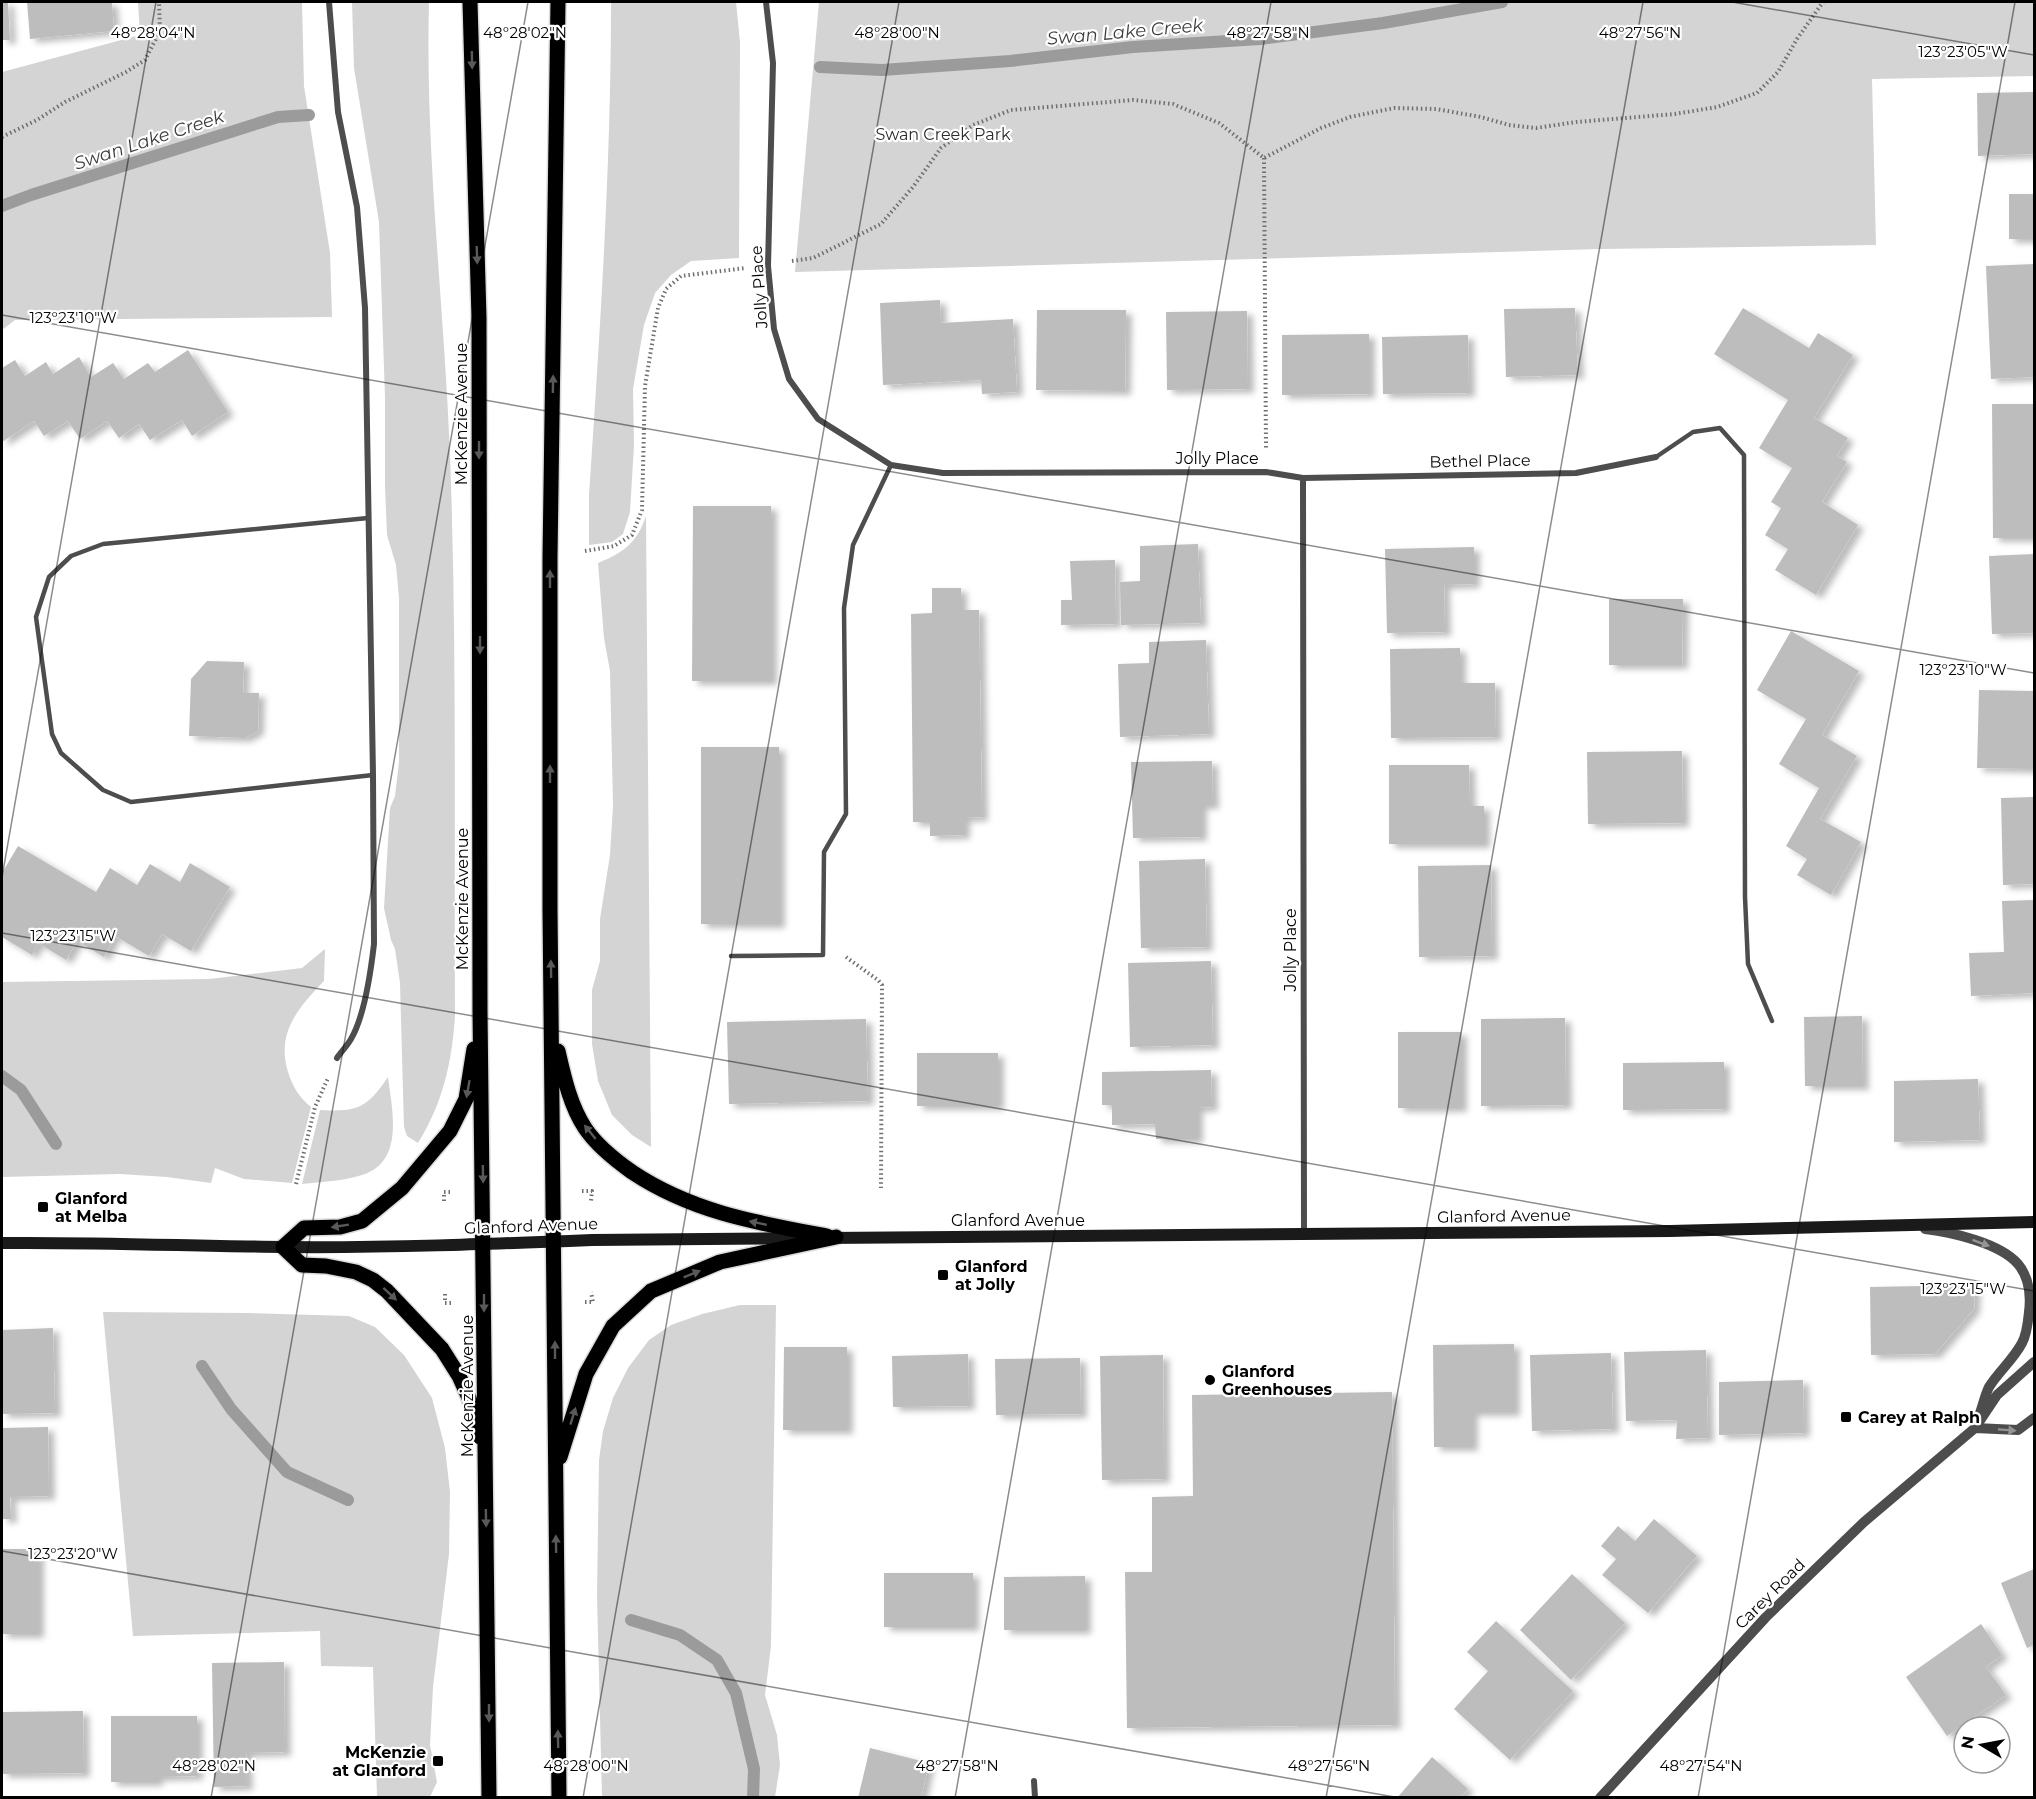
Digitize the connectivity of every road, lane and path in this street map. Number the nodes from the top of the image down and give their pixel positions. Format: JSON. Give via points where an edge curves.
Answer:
{"nodes":[{"id":1,"x":159,"y":2,"type":"edge"},
{"id":2,"x":329,"y":2,"type":"edge"},
{"id":3,"x":470,"y":2,"type":"edge"},
{"id":4,"x":558,"y":2,"type":"edge"},
{"id":5,"x":766,"y":2,"type":"edge"},
{"id":6,"x":1823,"y":2,"type":"edge"},
{"id":7,"x":2,"y":137,"type":"edge"},
{"id":8,"x":1264,"y":158,"type":"junction"},
{"id":9,"x":768,"y":266,"type":"junction"},
{"id":10,"x":1656,"y":457,"type":"joint"},
{"id":11,"x":891,"y":465,"type":"junction"},
{"id":12,"x":1266,"y":472,"type":"junction"},
{"id":13,"x":1303,"y":478,"type":"junction"},
{"id":14,"x":368,"y":518,"type":"junction"},
{"id":15,"x":585,"y":551,"type":"dead end"},
{"id":16,"x":373,"y":775,"type":"junction"},
{"id":17,"x":823,"y":955,"type":"junction"},
{"id":18,"x":731,"y":956,"type":"dead end"},
{"id":19,"x":480,"y":1011,"type":"junction"},
{"id":20,"x":1772,"y":1021,"type":"dead end"},
{"id":21,"x":552,"y":1028,"type":"junction"},
{"id":22,"x":337,"y":1058,"type":"joint"},
{"id":23,"x":296,"y":1184,"type":"dead end"},
{"id":24,"x":596,"y":1185,"type":"dead end"},
{"id":25,"x":881,"y":1188,"type":"dead end"},
{"id":26,"x":582,"y":1191,"type":"dead end"},
{"id":27,"x":592,"y":1191,"type":"junction"},
{"id":28,"x":453,"y":1192,"type":"dead end"},
{"id":29,"x":444,"y":1201,"type":"dead end"},
{"id":30,"x":591,"y":1201,"type":"dead end"},
{"id":31,"x":2034,"y":1222,"type":"edge"},
{"id":32,"x":1904,"y":1226,"type":"junction"},
{"id":33,"x":1304,"y":1235,"type":"junction"},
{"id":34,"x":836,"y":1238,"type":"junction"},
{"id":35,"x":555,"y":1242,"type":"junction"},
{"id":36,"x":2,"y":1243,"type":"edge"},
{"id":37,"x":484,"y":1244,"type":"junction"},
{"id":38,"x":283,"y":1247,"type":"junction"},
{"id":39,"x":591,"y":1292,"type":"dead end"},
{"id":40,"x":445,"y":1294,"type":"dead end"},
{"id":41,"x":585,"y":1302,"type":"dead end"},
{"id":42,"x":454,"y":1303,"type":"dead end"},
{"id":43,"x":2034,"y":1362,"type":"edge"},
{"id":44,"x":2034,"y":1418,"type":"edge"},
{"id":45,"x":1975,"y":1428,"type":"junction"},
{"id":46,"x":486,"y":1460,"type":"junction"},
{"id":47,"x":555,"y":1472,"type":"junction"},
{"id":48,"x":1034,"y":1781,"type":"dead end"},
{"id":49,"x":489,"y":1797,"type":"edge"},
{"id":50,"x":559,"y":1797,"type":"edge"},
{"id":51,"x":1035,"y":1797,"type":"edge"},
{"id":52,"x":1600,"y":1797,"type":"edge"}],
"edges":[{"from":1,"to":7,"type":"path","via":[[160,31],[145,60]]},
{"from":2,"to":14,"type":"street","via":[[338,112],[357,207],[363,285]]},
{"from":3,"to":19,"type":"main road","name":"McKenzie Avenue","one_way":true,"via":[[479,330]]},
{"from":21,"to":4,"type":"main road","one_way":true,"via":[[550,557]]},
{"from":5,"to":9,"type":"street","name":"Jolly Place","via":[[773,63]]},
{"from":6,"to":8,"type":"path","via":[[1778,72],[1757,93],[1717,107],[1536,128],[1436,110],[1394,108],[1321,128]]},
{"from":8,"to":9,"type":"path","via":[[1219,123],[1173,104],[1133,100],[1011,110],[973,125],[941,148],[881,224],[813,258]]},
{"from":8,"to":12,"type":"path"},
{"from":9,"to":11,"type":"street","name":"Jolly Place","via":[[774,329],[789,379],[818,419]]},
{"from":9,"to":15,"type":"path","via":[[681,276],[666,289],[658,308],[645,386],[642,510],[632,535],[614,546]]},
{"from":10,"to":13,"type":"street","name":"Bethel Place","via":[[1576,473]]},
{"from":10,"to":20,"type":"lane","via":[[1693,432],[1720,428],[1744,455],[1748,964]]},
{"from":11,"to":12,"type":"street","name":"Jolly Place","via":[[943,473]]},
{"from":11,"to":17,"type":"lane","via":[[853,545],[844,608],[846,814],[824,852]]},
{"from":12,"to":13,"type":"street","name":"Jolly Place"},
{"from":13,"to":33,"type":"street","name":"Jolly Place"},
{"from":14,"to":16,"type":"street"},
{"from":14,"to":16,"type":"lane","via":[[103,544],[70,556],[49,577],[36,617],[52,734],[61,753],[103,790],[131,802]]},
{"from":16,"to":22,"type":"street","via":[[372,966],[352,1039]]},
{"from":17,"to":18,"type":"lane"},
{"from":17,"to":25,"type":"path","via":[[842,955],[882,985]]},
{"from":19,"to":37,"type":"main road","name":"McKenzie Avenue","one_way":true},
{"from":19,"to":38,"type":"main road","one_way":true,"via":[[466,1099],[450,1131],[431,1155],[402,1188],[362,1221],[340,1227],[304,1228]]},
{"from":34,"to":21,"type":"main road","one_way":true,"via":[[753,1222],[686,1202],[615,1160],[586,1129],[574,1108]]},
{"from":21,"to":35,"type":"main road"},
{"from":22,"to":23,"type":"path","via":[[315,1107]]},
{"from":24,"to":27,"type":"path"},
{"from":26,"to":27,"type":"path"},
{"from":27,"to":30,"type":"path"},
{"from":28,"to":29,"type":"path","via":[[444,1192]]},
{"from":31,"to":32,"type":"main road","name":"Glanford Avenue"},
{"from":32,"to":33,"type":"main road","name":"Glanford Avenue"},
{"from":32,"to":45,"type":"street","one_way":true,"via":[[1938,1231],[1992,1247],[2018,1264],[2026,1278],[2030,1294],[2024,1341],[1989,1388]]},
{"from":33,"to":34,"type":"main road","name":"Glanford Avenue"},
{"from":34,"to":35,"type":"main road","name":"Glanford Avenue"},
{"from":47,"to":34,"type":"main road","one_way":true,"via":[[586,1374],[614,1326],[651,1291],[720,1263]]},
{"from":35,"to":37,"type":"main road","name":"Glanford Avenue"},
{"from":47,"to":35,"type":"main road","one_way":true},
{"from":36,"to":38,"type":"main road","name":"Glanford Avenue"},
{"from":37,"to":38,"type":"main road","name":"Glanford Avenue"},
{"from":37,"to":46,"type":"main road","name":"McKenzie Avenue","one_way":true},
{"from":38,"to":46,"type":"main road","one_way":true,"via":[[302,1265],[356,1272],[373,1280],[424,1328],[459,1376]]},
{"from":39,"to":41,"type":"path","via":[[593,1302]]},
{"from":40,"to":42,"type":"path","via":[[445,1303]]},
{"from":43,"to":45,"type":"street","name":"Carey Road","via":[[1997,1395]]},
{"from":45,"to":44,"type":"street","one_way":true,"via":[[2018,1430]]},
{"from":45,"to":52,"type":"street","name":"Carey Road","via":[[1864,1522],[1766,1617]]},
{"from":46,"to":49,"type":"main road","name":"McKenzie Avenue","one_way":true},
{"from":50,"to":47,"type":"main road","one_way":true},
{"from":48,"to":51,"type":"street"}]}
